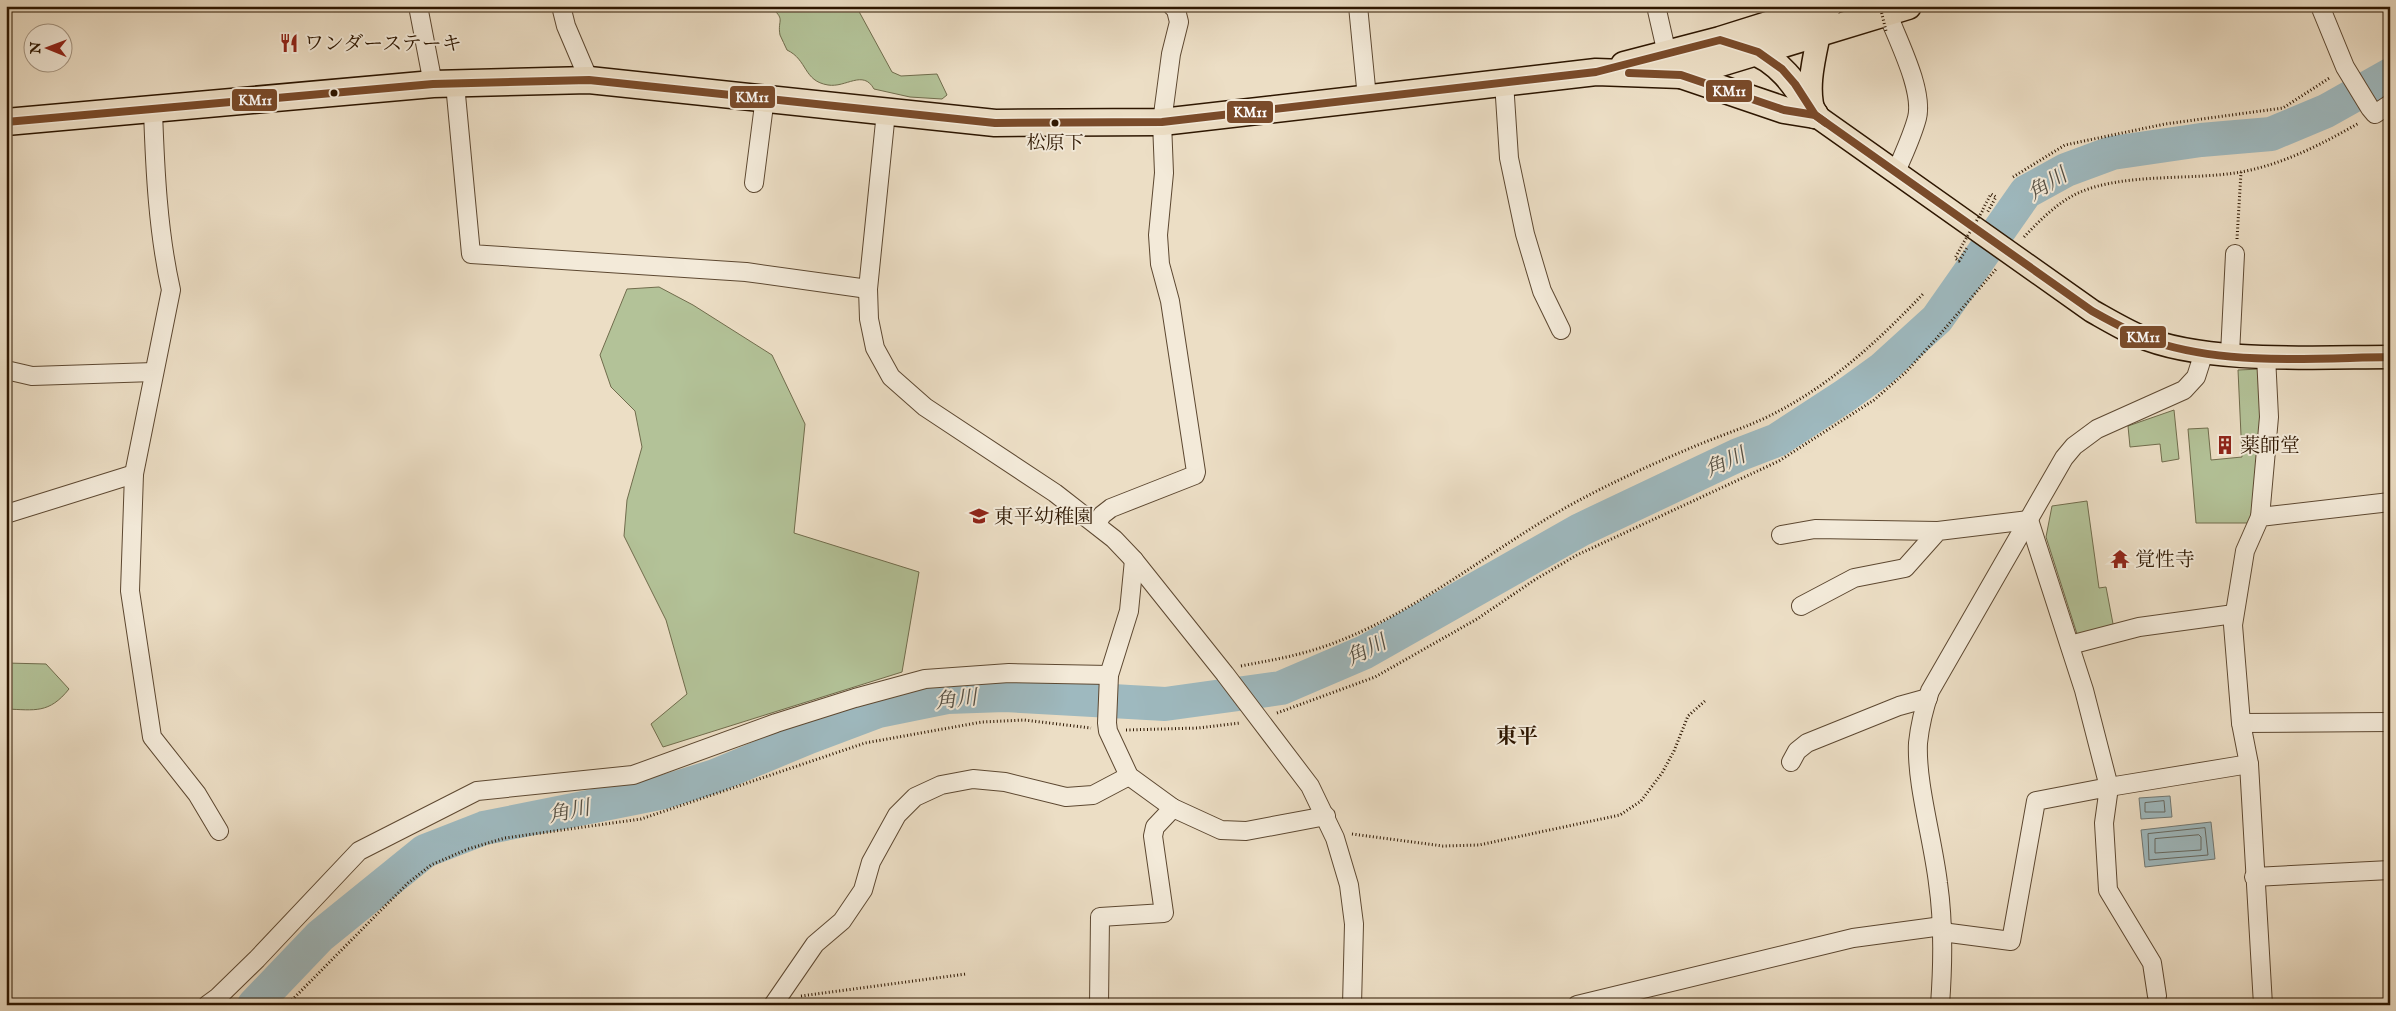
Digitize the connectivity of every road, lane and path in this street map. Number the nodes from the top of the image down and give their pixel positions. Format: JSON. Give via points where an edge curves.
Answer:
{"nodes":[{"id":1,"x":418,"y":6,"type":"edge"},
{"id":2,"x":561,"y":6,"type":"edge"},
{"id":3,"x":1172,"y":6,"type":"edge"},
{"id":4,"x":1358,"y":6,"type":"edge"},
{"id":5,"x":1656,"y":6,"type":"edge"},
{"id":6,"x":2320,"y":6,"type":"edge"},
{"id":7,"x":1824,"y":13,"type":"edge"},
{"id":8,"x":1890,"y":14,"type":"edge"},
{"id":9,"x":1720,"y":40,"type":"junction"},
{"id":10,"x":1758,"y":52,"type":"junction"},
{"id":11,"x":1667,"y":54,"type":"junction"},
{"id":12,"x":2347,"y":70,"type":"junction"},
{"id":13,"x":1596,"y":72,"type":"junction"},
{"id":14,"x":1681,"y":75,"type":"junction"},
{"id":15,"x":589,"y":80,"type":"junction"},
{"id":16,"x":1504,"y":82,"type":"junction"},
{"id":17,"x":444,"y":84,"type":"junction"},
{"id":18,"x":765,"y":97,"type":"junction"},
{"id":19,"x":1366,"y":98,"type":"junction"},
{"id":20,"x":2390,"y":104,"type":"edge"},
{"id":21,"x":153,"y":110,"type":"junction"},
{"id":22,"x":2372,"y":111,"type":"junction"},
{"id":23,"x":886,"y":112,"type":"junction"},
{"id":24,"x":1815,"y":116,"type":"junction"},
{"id":25,"x":6,"y":122,"type":"edge"},
{"id":26,"x":1162,"y":122,"type":"junction"},
{"id":27,"x":1896,"y":172,"type":"junction"},
{"id":28,"x":2241,"y":172,"type":"junction"},
{"id":29,"x":2013,"y":177,"type":"dead end"},
{"id":30,"x":754,"y":182,"type":"dead end"},
{"id":31,"x":1976,"y":228,"type":"junction"},
{"id":32,"x":2010,"y":253,"type":"junction"},
{"id":33,"x":2236,"y":254,"type":"joint"},
{"id":34,"x":868,"y":289,"type":"junction"},
{"id":35,"x":1924,"y":293,"type":"dead end"},
{"id":36,"x":1561,"y":330,"type":"dead end"},
{"id":37,"x":2204,"y":352,"type":"junction"},
{"id":38,"x":2230,"y":354,"type":"junction"},
{"id":39,"x":2266,"y":356,"type":"junction"},
{"id":40,"x":2390,"y":357,"type":"edge"},
{"id":41,"x":6,"y":370,"type":"edge"},
{"id":42,"x":154,"y":372,"type":"junction"},
{"id":43,"x":134,"y":474,"type":"junction"},
{"id":44,"x":2390,"y":502,"type":"edge"},
{"id":45,"x":6,"y":514,"type":"edge"},
{"id":46,"x":2260,"y":517,"type":"junction"},
{"id":47,"x":2029,"y":520,"type":"junction"},
{"id":48,"x":1097,"y":524,"type":"junction"},
{"id":49,"x":1938,"y":531,"type":"junction"},
{"id":50,"x":1781,"y":535,"type":"dead end"},
{"id":51,"x":1134,"y":560,"type":"junction"},
{"id":52,"x":1801,"y":606,"type":"dead end"},
{"id":53,"x":2234,"y":614,"type":"junction"},
{"id":54,"x":2070,"y":645,"type":"junction"},
{"id":55,"x":1223,"y":672,"type":"junction"},
{"id":56,"x":1109,"y":677,"type":"junction"},
{"id":57,"x":1928,"y":698,"type":"junction"},
{"id":58,"x":1706,"y":700,"type":"dead end"},
{"id":59,"x":1256,"y":717,"type":"junction"},
{"id":60,"x":2390,"y":722,"type":"edge"},
{"id":61,"x":2241,"y":723,"type":"junction"},
{"id":62,"x":1107,"y":727,"type":"junction"},
{"id":63,"x":1791,"y":762,"type":"dead end"},
{"id":64,"x":2249,"y":764,"type":"junction"},
{"id":65,"x":1129,"y":776,"type":"junction"},
{"id":66,"x":2108,"y":788,"type":"junction"},
{"id":67,"x":1173,"y":808,"type":"junction"},
{"id":68,"x":1326,"y":816,"type":"junction"},
{"id":69,"x":219,"y":831,"type":"dead end"},
{"id":70,"x":1335,"y":838,"type":"junction"},
{"id":71,"x":2390,"y":870,"type":"edge"},
{"id":72,"x":2254,"y":877,"type":"junction"},
{"id":73,"x":1942,"y":929,"type":"junction"},
{"id":74,"x":966,"y":974,"type":"dead end"},
{"id":75,"x":2156,"y":996,"type":"dead end"},
{"id":76,"x":774,"y":1002,"type":"edge"},
{"id":77,"x":207,"y":1005,"type":"edge"},
{"id":78,"x":287,"y":1005,"type":"edge"},
{"id":79,"x":722,"y":1005,"type":"edge"},
{"id":80,"x":1099,"y":1005,"type":"edge"},
{"id":81,"x":1352,"y":1005,"type":"edge"},
{"id":82,"x":1577,"y":1005,"type":"edge"},
{"id":83,"x":1940,"y":1005,"type":"edge"},
{"id":84,"x":2263,"y":1005,"type":"edge"}],
"edges":[{"from":1,"to":17,"type":"street"},
{"from":2,"to":15,"type":"street"},
{"from":3,"to":26,"type":"street","via":[[1179,22],[1171,54]]},
{"from":4,"to":19,"type":"street"},
{"from":5,"to":11,"type":"street"},
{"from":6,"to":12,"type":"street"},
{"from":7,"to":8,"type":"highway"},
{"from":7,"to":9,"type":"highway"},
{"from":7,"to":10,"type":"highway"},
{"from":7,"to":24,"type":"main road","via":[[1810,92]]},
{"from":8,"to":27,"type":"street","via":[[1918,103],[1917,117]]},
{"from":9,"to":10,"type":"highway"},
{"from":9,"to":11,"type":"highway"},
{"from":10,"to":14,"type":"highway"},
{"from":10,"to":24,"type":"highway","via":[[1782,69]]},
{"from":11,"to":13,"type":"highway"},
{"from":12,"to":22,"type":"street"},
{"from":12,"to":29,"type":"path","via":[[2283,108],[2164,124],[2065,145]]},
{"from":13,"to":14,"type":"highway"},
{"from":13,"to":16,"type":"highway"},
{"from":14,"to":24,"type":"highway","via":[[1784,110]]},
{"from":15,"to":17,"type":"highway"},
{"from":15,"to":18,"type":"highway"},
{"from":16,"to":19,"type":"highway"},
{"from":16,"to":36,"type":"street","via":[[1509,158],[1525,234],[1542,291]]},
{"from":17,"to":21,"type":"highway"},
{"from":17,"to":34,"type":"street","via":[[471,254],[746,272]]},
{"from":18,"to":23,"type":"highway"},
{"from":18,"to":30,"type":"street"},
{"from":19,"to":26,"type":"highway"},
{"from":20,"to":22,"type":"street"},
{"from":21,"to":25,"type":"highway"},
{"from":21,"to":42,"type":"street","via":[[165,266],[171,290]]},
{"from":22,"to":28,"type":"path","via":[[2313,149]]},
{"from":23,"to":26,"type":"highway","via":[[996,123]]},
{"from":23,"to":34,"type":"street"},
{"from":24,"to":27,"type":"main road"},
{"from":26,"to":48,"type":"street","via":[[1164,173],[1158,235],[1160,264],[1170,300],[1196,472],[1111,508]]},
{"from":27,"to":31,"type":"main road"},
{"from":28,"to":32,"type":"path","via":[[2094,188],[2060,204]]},
{"from":28,"to":33,"type":"path"},
{"from":31,"to":31,"type":"path","via":[[1959,261],[1955,258]]},
{"from":31,"to":31,"type":"path","via":[[1991,194],[1996,197]]},
{"from":31,"to":32,"type":"main road"},
{"from":32,"to":37,"type":"main road","via":[[2115,324],[2141,337]]},
{"from":32,"to":59,"type":"path","via":[[1906,372],[1874,400],[1779,461],[1576,556],[1477,619],[1375,677]]},
{"from":33,"to":38,"type":"street"},
{"from":34,"to":48,"type":"street","via":[[869,319],[875,348],[891,377],[925,408]]},
{"from":35,"to":55,"type":"path","via":[[1845,367],[1776,413],[1692,447],[1565,508],[1444,585],[1361,631],[1300,654]]},
{"from":37,"to":38,"type":"main road"},
{"from":37,"to":47,"type":"street","via":[[2196,377],[2184,390],[2097,429],[2074,446]]},
{"from":38,"to":39,"type":"main road"},
{"from":39,"to":40,"type":"main road"},
{"from":39,"to":46,"type":"street","via":[[2269,417]]},
{"from":41,"to":42,"type":"street","via":[[32,376]]},
{"from":42,"to":43,"type":"street"},
{"from":43,"to":45,"type":"street"},
{"from":43,"to":69,"type":"street","via":[[130,591],[152,737],[196,794]]},
{"from":44,"to":46,"type":"street"},
{"from":46,"to":53,"type":"street","via":[[2245,551]]},
{"from":47,"to":49,"type":"street"},
{"from":47,"to":54,"type":"street"},
{"from":47,"to":57,"type":"street","via":[[1943,666]]},
{"from":48,"to":51,"type":"street"},
{"from":49,"to":50,"type":"street","via":[[1815,529]]},
{"from":49,"to":52,"type":"street","via":[[1905,568],[1854,578]]},
{"from":51,"to":55,"type":"street"},
{"from":51,"to":56,"type":"street","via":[[1129,611]]},
{"from":53,"to":54,"type":"street","via":[[2139,628]]},
{"from":53,"to":61,"type":"street"},
{"from":54,"to":66,"type":"street"},
{"from":55,"to":59,"type":"street"},
{"from":56,"to":62,"type":"street"},
{"from":56,"to":77,"type":"street","via":[[1009,672],[925,679],[776,723],[634,775],[478,791],[359,851],[263,953]]},
{"from":57,"to":63,"type":"street","via":[[1899,706],[1807,743]]},
{"from":57,"to":73,"type":"street","via":[[1922,717],[1919,760],[1939,886]]},
{"from":58,"to":70,"type":"path","via":[[1688,716],[1674,751],[1641,801],[1620,815],[1479,845],[1443,846],[1362,833]]},
{"from":59,"to":62,"type":"path","via":[[1198,728]]},
{"from":59,"to":68,"type":"street","via":[[1310,786]]},
{"from":60,"to":61,"type":"street"},
{"from":61,"to":64,"type":"street"},
{"from":62,"to":65,"type":"street"},
{"from":62,"to":78,"type":"path","via":[[1024,720],[942,728],[864,743],[641,820],[505,838],[468,849],[431,865],[408,883]]},
{"from":64,"to":66,"type":"street"},
{"from":64,"to":72,"type":"street"},
{"from":65,"to":67,"type":"street"},
{"from":65,"to":76,"type":"street","via":[[1093,795],[1066,797],[1005,782],[973,779],[941,785],[915,797],[897,815],[871,862],[863,890],[842,921],[815,944]]},
{"from":66,"to":73,"type":"street","via":[[2036,801],[2011,941]]},
{"from":66,"to":75,"type":"street","via":[[2104,823],[2108,890],[2152,963]]},
{"from":67,"to":68,"type":"street","via":[[1206,824],[1233,832]]},
{"from":67,"to":80,"type":"street","via":[[1155,827],[1153,836],[1164,913],[1100,917]]},
{"from":68,"to":70,"type":"street"},
{"from":70,"to":81,"type":"street","via":[[1353,908]]},
{"from":71,"to":72,"type":"street"},
{"from":72,"to":84,"type":"street"},
{"from":73,"to":82,"type":"street","via":[[1853,938]]},
{"from":73,"to":83,"type":"street"},
{"from":74,"to":76,"type":"path"},
{"from":76,"to":79,"type":"path"}]}
